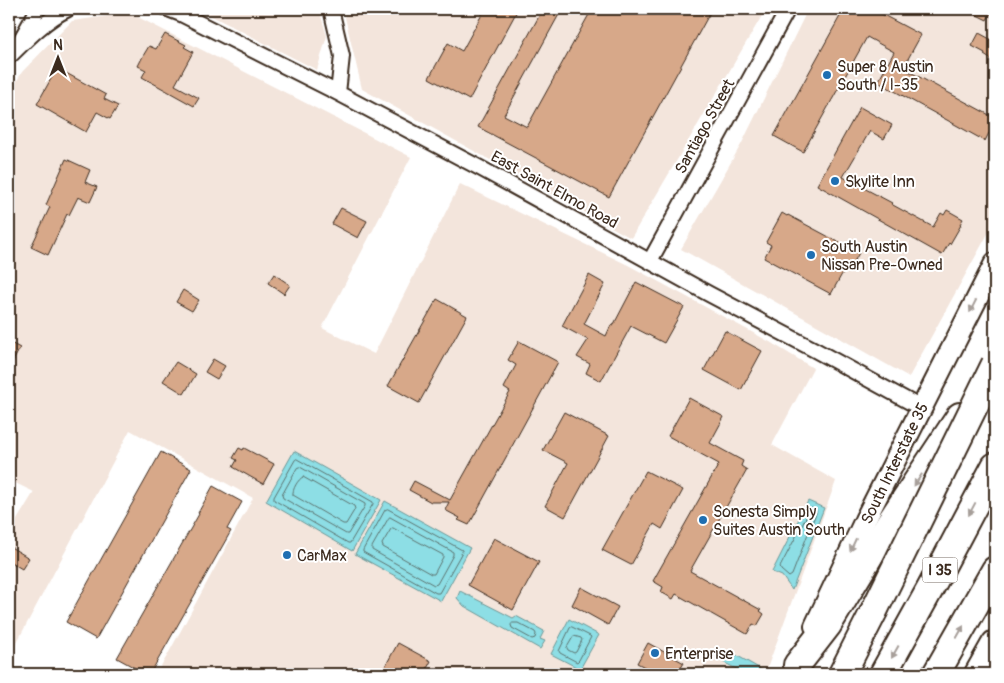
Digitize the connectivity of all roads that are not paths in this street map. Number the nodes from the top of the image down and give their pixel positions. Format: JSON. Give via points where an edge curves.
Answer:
{"nodes":[{"id":1,"x":38,"y":9,"type":"edge"},
{"id":2,"x":68,"y":9,"type":"edge"},
{"id":3,"x":168,"y":9,"type":"edge"},
{"id":4,"x":331,"y":9,"type":"edge"},
{"id":5,"x":788,"y":9,"type":"edge"},
{"id":6,"x":10,"y":57,"type":"edge"},
{"id":7,"x":338,"y":93,"type":"junction"},
{"id":8,"x":650,"y":261,"type":"junction"},
{"id":9,"x":995,"y":263,"type":"edge"},
{"id":10,"x":995,"y":365,"type":"edge"},
{"id":11,"x":921,"y":408,"type":"junction"},
{"id":12,"x":995,"y":466,"type":"edge"},
{"id":13,"x":995,"y":570,"type":"edge"},
{"id":14,"x":995,"y":644,"type":"edge"},
{"id":15,"x":794,"y":670,"type":"edge"},
{"id":16,"x":842,"y":674,"type":"edge"},
{"id":17,"x":883,"y":674,"type":"edge"},
{"id":18,"x":936,"y":674,"type":"edge"},
{"id":19,"x":978,"y":674,"type":"edge"}],
"edges":[{"from":1,"to":6,"type":"street"},
{"from":2,"to":6,"type":"street","via":[[42,26]]},
{"from":3,"to":7,"type":"street","name":"East Saint Elmo Road"},
{"from":4,"to":7,"type":"street","via":[[342,56]]},
{"from":5,"to":8,"type":"street","name":"Santiago Street"},
{"from":7,"to":8,"type":"street","name":"East Saint Elmo Road"},
{"from":8,"to":11,"type":"street","name":"East Saint Elmo Road"},
{"from":9,"to":11,"type":"main road","name":"South Interstate 35","one_way":true},
{"from":10,"to":15,"type":"highway","one_way":true,"via":[[890,522],[828,625]]},
{"from":10,"to":16,"type":"highway","bridge":true},
{"from":11,"to":15,"type":"main road","name":"South Interstate 35","one_way":true},
{"from":12,"to":17,"type":"highway","number":"I 35","one_way":true},
{"from":18,"to":13,"type":"highway","one_way":true},
{"from":14,"to":19,"type":"highway"}]}
